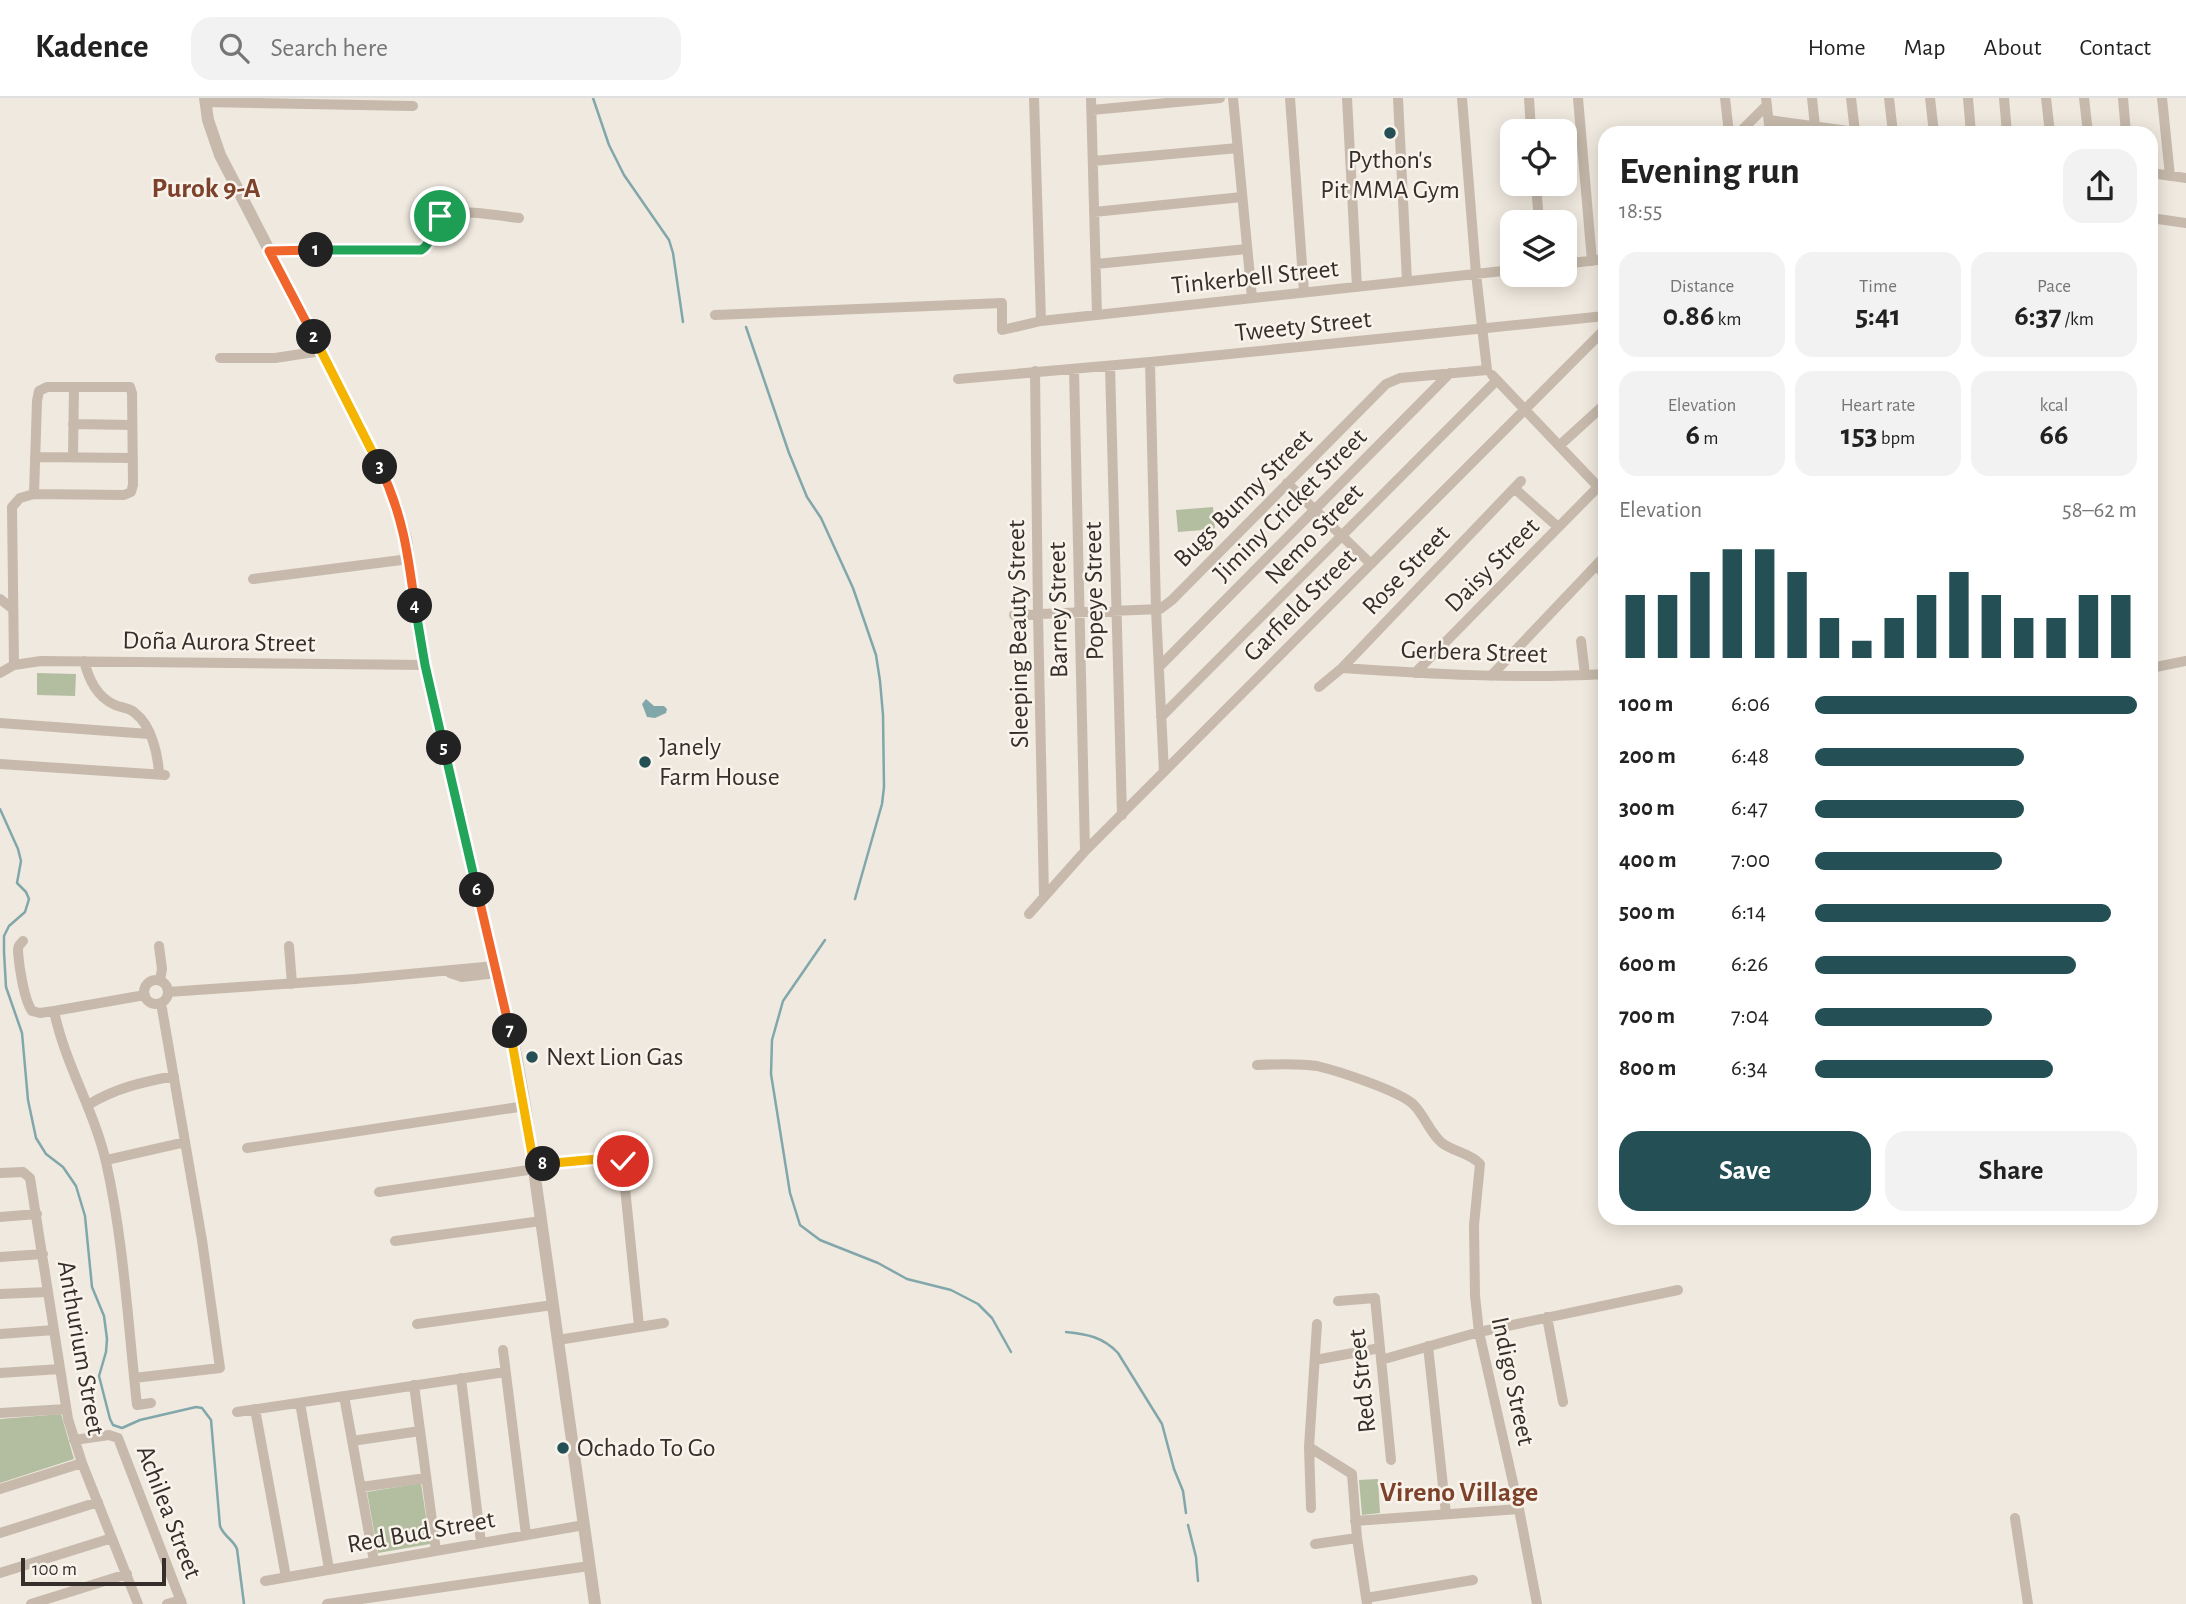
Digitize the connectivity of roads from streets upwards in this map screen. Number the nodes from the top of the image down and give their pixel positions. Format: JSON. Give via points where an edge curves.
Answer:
{"nodes":[{"id":1,"x":1034,"y":98,"type":"edge"},
{"id":2,"x":1091,"y":98,"type":"edge"},
{"id":3,"x":1220,"y":98,"type":"edge"},
{"id":4,"x":1233,"y":98,"type":"edge"},
{"id":5,"x":1290,"y":98,"type":"edge"},
{"id":6,"x":1347,"y":98,"type":"edge"},
{"id":7,"x":1398,"y":98,"type":"edge"},
{"id":8,"x":1462,"y":98,"type":"edge"},
{"id":9,"x":1529,"y":98,"type":"edge"},
{"id":10,"x":1578,"y":98,"type":"edge"},
{"id":11,"x":1725,"y":98,"type":"edge"},
{"id":12,"x":1812,"y":98,"type":"edge"},
{"id":13,"x":1851,"y":98,"type":"edge"},
{"id":14,"x":1889,"y":98,"type":"edge"},
{"id":15,"x":1930,"y":98,"type":"edge"},
{"id":16,"x":1968,"y":98,"type":"edge"},
{"id":17,"x":2004,"y":98,"type":"edge"},
{"id":18,"x":2046,"y":98,"type":"edge"},
{"id":19,"x":2084,"y":98,"type":"edge"},
{"id":20,"x":2123,"y":98,"type":"edge"},
{"id":21,"x":2162,"y":98,"type":"edge"},
{"id":22,"x":205,"y":100,"type":"edge"},
{"id":23,"x":1767,"y":102,"type":"edge"},
{"id":24,"x":412,"y":106,"type":"dead end"},
{"id":25,"x":1091,"y":110,"type":"junction"},
{"id":26,"x":1530,"y":119,"type":"edge"},
{"id":27,"x":1769,"y":120,"type":"junction"},
{"id":28,"x":1727,"y":126,"type":"edge"},
{"id":29,"x":1745,"y":126,"type":"edge"},
{"id":30,"x":1769,"y":126,"type":"edge"},
{"id":31,"x":1815,"y":126,"type":"joint"},
{"id":32,"x":1858,"y":126,"type":"edge"},
{"id":33,"x":1892,"y":126,"type":"edge"},
{"id":34,"x":1933,"y":126,"type":"edge"},
{"id":35,"x":1970,"y":126,"type":"edge"},
{"id":36,"x":2006,"y":126,"type":"edge"},
{"id":37,"x":2049,"y":126,"type":"edge"},
{"id":38,"x":2087,"y":126,"type":"edge"},
{"id":39,"x":2125,"y":126,"type":"edge"},
{"id":40,"x":1238,"y":148,"type":"junction"},
{"id":41,"x":1093,"y":161,"type":"junction"},
{"id":42,"x":2158,"y":174,"type":"edge"},
{"id":43,"x":2170,"y":176,"type":"junction"},
{"id":44,"x":2186,"y":178,"type":"edge"},
{"id":45,"x":1242,"y":197,"type":"junction"},
{"id":46,"x":1094,"y":212,"type":"junction"},
{"id":47,"x":519,"y":218,"type":"dead end"},
{"id":48,"x":2158,"y":219,"type":"edge"},
{"id":49,"x":2186,"y":223,"type":"edge"},
{"id":50,"x":1247,"y":249,"type":"junction"},
{"id":51,"x":269,"y":251,"type":"junction"},
{"id":52,"x":1592,"y":261,"type":"junction"},
{"id":53,"x":1598,"y":261,"type":"edge"},
{"id":54,"x":1577,"y":263,"type":"edge"},
{"id":55,"x":1096,"y":264,"type":"junction"},
{"id":56,"x":1500,"y":271,"type":"edge"},
{"id":57,"x":1476,"y":274,"type":"junction"},
{"id":58,"x":1407,"y":281,"type":"junction"},
{"id":59,"x":1357,"y":286,"type":"junction"},
{"id":60,"x":1304,"y":292,"type":"junction"},
{"id":61,"x":1252,"y":298,"type":"junction"},
{"id":62,"x":715,"y":315,"type":"dead end"},
{"id":63,"x":1097,"y":315,"type":"junction"},
{"id":64,"x":1598,"y":317,"type":"edge"},
{"id":65,"x":1041,"y":321,"type":"junction"},
{"id":66,"x":1482,"y":329,"type":"junction"},
{"id":67,"x":1598,"y":336,"type":"edge"},
{"id":68,"x":321,"y":351,"type":"junction"},
{"id":69,"x":220,"y":358,"type":"dead end"},
{"id":70,"x":1150,"y":362,"type":"junction"},
{"id":71,"x":1110,"y":366,"type":"junction"},
{"id":72,"x":1074,"y":369,"type":"junction"},
{"id":73,"x":1487,"y":370,"type":"junction"},
{"id":74,"x":1035,"y":372,"type":"junction"},
{"id":75,"x":1450,"y":373,"type":"junction"},
{"id":76,"x":958,"y":379,"type":"dead end"},
{"id":77,"x":1497,"y":380,"type":"junction"},
{"id":78,"x":74,"y":387,"type":"junction"},
{"id":79,"x":1524,"y":409,"type":"junction"},
{"id":80,"x":1598,"y":410,"type":"edge"},
{"id":81,"x":73,"y":424,"type":"junction"},
{"id":82,"x":132,"y":425,"type":"junction"},
{"id":83,"x":1559,"y":446,"type":"junction"},
{"id":84,"x":35,"y":457,"type":"junction"},
{"id":85,"x":73,"y":457,"type":"junction"},
{"id":86,"x":133,"y":458,"type":"junction"},
{"id":87,"x":1287,"y":483,"type":"junction"},
{"id":88,"x":1598,"y":488,"type":"edge"},
{"id":89,"x":34,"y":494,"type":"junction"},
{"id":90,"x":1598,"y":494,"type":"edge"},
{"id":91,"x":1315,"y":509,"type":"junction"},
{"id":92,"x":1558,"y":527,"type":"junction"},
{"id":93,"x":1342,"y":535,"type":"junction"},
{"id":94,"x":409,"y":559,"type":"junction"},
{"id":95,"x":1371,"y":564,"type":"junction"},
{"id":96,"x":1596,"y":566,"type":"edge"},
{"id":97,"x":253,"y":579,"type":"dead end"},
{"id":98,"x":0,"y":599,"type":"edge"},
{"id":99,"x":13,"y":609,"type":"junction"},
{"id":100,"x":1156,"y":611,"type":"junction"},
{"id":101,"x":1116,"y":612,"type":"junction"},
{"id":102,"x":1079,"y":613,"type":"junction"},
{"id":103,"x":1038,"y":614,"type":"junction"},
{"id":104,"x":1013,"y":615,"type":"dead end"},
{"id":105,"x":1581,"y":641,"type":"dead end"},
{"id":106,"x":84,"y":662,"type":"junction"},
{"id":107,"x":2186,"y":662,"type":"edge"},
{"id":108,"x":14,"y":665,"type":"junction"},
{"id":109,"x":425,"y":665,"type":"junction"},
{"id":110,"x":1159,"y":667,"type":"junction"},
{"id":111,"x":1342,"y":667,"type":"junction"},
{"id":112,"x":2158,"y":667,"type":"edge"},
{"id":113,"x":0,"y":673,"type":"edge"},
{"id":114,"x":1415,"y":673,"type":"junction"},
{"id":115,"x":1598,"y":674,"type":"edge"},
{"id":116,"x":1585,"y":675,"type":"junction"},
{"id":117,"x":1491,"y":676,"type":"junction"},
{"id":118,"x":1319,"y":687,"type":"dead end"},
{"id":119,"x":1161,"y":717,"type":"junction"},
{"id":120,"x":0,"y":723,"type":"edge"},
{"id":121,"x":149,"y":734,"type":"junction"},
{"id":122,"x":0,"y":764,"type":"edge"},
{"id":123,"x":1164,"y":772,"type":"junction"},
{"id":124,"x":1122,"y":815,"type":"junction"},
{"id":125,"x":1086,"y":851,"type":"junction"},
{"id":126,"x":1044,"y":895,"type":"junction"},
{"id":127,"x":1029,"y":914,"type":"dead end"},
{"id":128,"x":23,"y":941,"type":"dead end"},
{"id":129,"x":159,"y":946,"type":"dead end"},
{"id":130,"x":289,"y":946,"type":"dead end"},
{"id":131,"x":496,"y":970,"type":"junction"},
{"id":132,"x":160,"y":980,"type":"junction"},
{"id":133,"x":292,"y":984,"type":"junction"},
{"id":134,"x":168,"y":992,"type":"junction"},
{"id":135,"x":145,"y":995,"type":"junction"},
{"id":136,"x":162,"y":1003,"type":"junction"},
{"id":137,"x":54,"y":1012,"type":"junction"},
{"id":138,"x":1257,"y":1065,"type":"dead end"},
{"id":139,"x":174,"y":1076,"type":"junction"},
{"id":140,"x":88,"y":1105,"type":"junction"},
{"id":141,"x":525,"y":1107,"type":"junction"},
{"id":142,"x":185,"y":1142,"type":"junction"},
{"id":143,"x":247,"y":1148,"type":"dead end"},
{"id":144,"x":106,"y":1160,"type":"junction"},
{"id":145,"x":535,"y":1167,"type":"junction"},
{"id":146,"x":0,"y":1173,"type":"edge"},
{"id":147,"x":379,"y":1192,"type":"dead end"},
{"id":148,"x":37,"y":1214,"type":"junction"},
{"id":149,"x":0,"y":1217,"type":"edge"},
{"id":150,"x":541,"y":1221,"type":"junction"},
{"id":151,"x":395,"y":1241,"type":"dead end"},
{"id":152,"x":43,"y":1254,"type":"junction"},
{"id":153,"x":0,"y":1256,"type":"edge"},
{"id":154,"x":1678,"y":1290,"type":"dead end"},
{"id":155,"x":48,"y":1292,"type":"junction"},
{"id":156,"x":0,"y":1294,"type":"edge"},
{"id":157,"x":1338,"y":1301,"type":"dead end"},
{"id":158,"x":553,"y":1305,"type":"junction"},
{"id":159,"x":1548,"y":1317,"type":"junction"},
{"id":160,"x":664,"y":1323,"type":"dead end"},
{"id":161,"x":417,"y":1324,"type":"dead end"},
{"id":162,"x":1317,"y":1324,"type":"dead end"},
{"id":163,"x":639,"y":1326,"type":"junction"},
{"id":164,"x":54,"y":1330,"type":"junction"},
{"id":165,"x":1479,"y":1332,"type":"junction"},
{"id":166,"x":0,"y":1334,"type":"edge"},
{"id":167,"x":558,"y":1339,"type":"junction"},
{"id":168,"x":1428,"y":1346,"type":"junction"},
{"id":169,"x":1380,"y":1348,"type":"junction"},
{"id":170,"x":503,"y":1350,"type":"dead end"},
{"id":171,"x":1315,"y":1360,"type":"junction"},
{"id":172,"x":1381,"y":1360,"type":"junction"},
{"id":173,"x":60,"y":1370,"type":"junction"},
{"id":174,"x":505,"y":1372,"type":"junction"},
{"id":175,"x":0,"y":1373,"type":"edge"},
{"id":176,"x":134,"y":1378,"type":"junction"},
{"id":177,"x":461,"y":1378,"type":"junction"},
{"id":178,"x":414,"y":1385,"type":"junction"},
{"id":179,"x":344,"y":1396,"type":"junction"},
{"id":180,"x":1563,"y":1402,"type":"dead end"},
{"id":181,"x":300,"y":1403,"type":"junction"},
{"id":182,"x":150,"y":1404,"type":"dead end"},
{"id":183,"x":66,"y":1409,"type":"junction"},
{"id":184,"x":255,"y":1409,"type":"junction"},
{"id":185,"x":237,"y":1412,"type":"dead end"},
{"id":186,"x":0,"y":1413,"type":"edge"},
{"id":187,"x":420,"y":1431,"type":"junction"},
{"id":188,"x":74,"y":1440,"type":"junction"},
{"id":189,"x":352,"y":1441,"type":"junction"},
{"id":190,"x":1309,"y":1447,"type":"junction"},
{"id":191,"x":1391,"y":1460,"type":"dead end"},
{"id":192,"x":82,"y":1463,"type":"junction"},
{"id":193,"x":426,"y":1478,"type":"junction"},
{"id":194,"x":361,"y":1487,"type":"junction"},
{"id":195,"x":0,"y":1489,"type":"edge"},
{"id":196,"x":98,"y":1502,"type":"junction"},
{"id":197,"x":1311,"y":1508,"type":"dead end"},
{"id":198,"x":1519,"y":1509,"type":"junction"},
{"id":199,"x":1446,"y":1514,"type":"junction"},
{"id":200,"x":2015,"y":1518,"type":"dead end"},
{"id":201,"x":1355,"y":1521,"type":"junction"},
{"id":202,"x":584,"y":1525,"type":"junction"},
{"id":203,"x":0,"y":1533,"type":"edge"},
{"id":204,"x":526,"y":1535,"type":"junction"},
{"id":205,"x":112,"y":1538,"type":"junction"},
{"id":206,"x":1357,"y":1538,"type":"junction"},
{"id":207,"x":481,"y":1543,"type":"junction"},
{"id":208,"x":1315,"y":1544,"type":"dead end"},
{"id":209,"x":436,"y":1550,"type":"junction"},
{"id":210,"x":374,"y":1561,"type":"junction"},
{"id":211,"x":589,"y":1566,"type":"junction"},
{"id":212,"x":329,"y":1569,"type":"junction"},
{"id":213,"x":0,"y":1573,"type":"edge"},
{"id":214,"x":127,"y":1574,"type":"junction"},
{"id":215,"x":286,"y":1577,"type":"junction"},
{"id":216,"x":1473,"y":1580,"type":"dead end"},
{"id":217,"x":265,"y":1581,"type":"dead end"},
{"id":218,"x":1366,"y":1601,"type":"edge"},
{"id":219,"x":181,"y":1602,"type":"edge"},
{"id":220,"x":31,"y":1604,"type":"edge"},
{"id":221,"x":138,"y":1604,"type":"edge"},
{"id":222,"x":167,"y":1604,"type":"edge"},
{"id":223,"x":327,"y":1604,"type":"edge"},
{"id":224,"x":595,"y":1604,"type":"edge"},
{"id":225,"x":1537,"y":1604,"type":"edge"},
{"id":226,"x":2028,"y":1604,"type":"edge"}],
"edges":[{"from":1,"to":65,"type":"street"},
{"from":2,"to":25,"type":"street"},
{"from":3,"to":25,"type":"street"},
{"from":4,"to":40,"type":"street"},
{"from":5,"to":60,"type":"street"},
{"from":6,"to":59,"type":"street"},
{"from":7,"to":58,"type":"street"},
{"from":8,"to":57,"type":"street"},
{"from":9,"to":26,"type":"street"},
{"from":10,"to":52,"type":"street"},
{"from":11,"to":28,"type":"street"},
{"from":12,"to":31,"type":"street"},
{"from":13,"to":32,"type":"street"},
{"from":14,"to":33,"type":"street"},
{"from":15,"to":34,"type":"street"},
{"from":16,"to":35,"type":"street"},
{"from":17,"to":36,"type":"street"},
{"from":18,"to":37,"type":"street"},
{"from":19,"to":38,"type":"street"},
{"from":20,"to":39,"type":"street"},
{"from":21,"to":43,"type":"street"},
{"from":22,"to":24,"type":"street"},
{"from":22,"to":51,"type":"street","via":[[220,155]]},
{"from":23,"to":27,"type":"street"},
{"from":23,"to":29,"type":"street"},
{"from":25,"to":41,"type":"street"},
{"from":27,"to":30,"type":"street"},
{"from":27,"to":31,"type":"street"},
{"from":40,"to":41,"type":"street"},
{"from":40,"to":45,"type":"street"},
{"from":41,"to":46,"type":"street"},
{"from":42,"to":43,"type":"street"},
{"from":43,"to":44,"type":"street"},
{"from":45,"to":46,"type":"street"},
{"from":45,"to":50,"type":"street"},
{"from":46,"to":55,"type":"street"},
{"from":47,"to":51,"type":"street","via":[[445,214],[435,222],[429,242],[421,250]]},
{"from":48,"to":49,"type":"street"},
{"from":50,"to":55,"type":"street"},
{"from":50,"to":61,"type":"street"},
{"from":51,"to":68,"type":"street"},
{"from":52,"to":53,"type":"street"},
{"from":52,"to":54,"type":"street"},
{"from":55,"to":63,"type":"street"},
{"from":56,"to":57,"type":"street","name":"Tinkerbell Street"},
{"from":57,"to":58,"type":"street","name":"Tinkerbell Street"},
{"from":57,"to":66,"type":"street"},
{"from":58,"to":59,"type":"street","name":"Tinkerbell Street"},
{"from":59,"to":60,"type":"street","name":"Tinkerbell Street"},
{"from":60,"to":61,"type":"street","name":"Tinkerbell Street"},
{"from":61,"to":63,"type":"street","name":"Tinkerbell Street"},
{"from":62,"to":65,"type":"street","name":"Tinkerbell Street","via":[[1002,303],[1002,330]]},
{"from":63,"to":65,"type":"street","name":"Tinkerbell Street"},
{"from":64,"to":66,"type":"street","name":"Tweety Street"},
{"from":66,"to":70,"type":"street","name":"Tweety Street"},
{"from":66,"to":73,"type":"street"},
{"from":67,"to":79,"type":"street","name":"Garfield Street"},
{"from":68,"to":69,"type":"street","via":[[275,358]]},
{"from":68,"to":94,"type":"street","via":[[390,487]]},
{"from":70,"to":71,"type":"street","name":"Tweety Street"},
{"from":70,"to":100,"type":"street"},
{"from":71,"to":72,"type":"street","name":"Tweety Street"},
{"from":71,"to":101,"type":"street","name":"Popeye Street"},
{"from":72,"to":74,"type":"street","name":"Tweety Street"},
{"from":72,"to":102,"type":"street","name":"Barney Street"},
{"from":73,"to":75,"type":"street","name":"Bugs Bunny Street"},
{"from":73,"to":77,"type":"street"},
{"from":74,"to":76,"type":"street","name":"Tweety Street"},
{"from":74,"to":103,"type":"street","name":"Sleeping Beauty Street"},
{"from":75,"to":87,"type":"street","name":"Bugs Bunny Street","via":[[1390,381]]},
{"from":75,"to":91,"type":"street","name":"Jiminy Cricket Street"},
{"from":77,"to":79,"type":"street"},
{"from":77,"to":93,"type":"street","name":"Nemo Street"},
{"from":78,"to":81,"type":"street"},
{"from":78,"to":82,"type":"street","via":[[130,387]]},
{"from":78,"to":84,"type":"street","via":[[39,391]]},
{"from":79,"to":83,"type":"street"},
{"from":79,"to":95,"type":"street","name":"Garfield Street"},
{"from":80,"to":83,"type":"street"},
{"from":81,"to":82,"type":"street"},
{"from":81,"to":85,"type":"street"},
{"from":82,"to":86,"type":"street"},
{"from":83,"to":88,"type":"street"},
{"from":84,"to":85,"type":"street"},
{"from":84,"to":89,"type":"street"},
{"from":85,"to":86,"type":"street"},
{"from":86,"to":89,"type":"street","via":[[131,492],[124,495]]},
{"from":87,"to":91,"type":"street"},
{"from":87,"to":100,"type":"street","name":"Bugs Bunny Street"},
{"from":89,"to":99,"type":"street","via":[[20,498],[12,507]]},
{"from":90,"to":92,"type":"street","name":"Daisy Street"},
{"from":91,"to":93,"type":"street"},
{"from":91,"to":110,"type":"street","name":"Jiminy Cricket Street"},
{"from":92,"to":111,"type":"street","name":"Rose Street","via":[[1517,484]]},
{"from":92,"to":114,"type":"street","name":"Daisy Street"},
{"from":93,"to":95,"type":"street"},
{"from":93,"to":119,"type":"street","name":"Nemo Street"},
{"from":94,"to":97,"type":"street"},
{"from":94,"to":109,"type":"street"},
{"from":95,"to":123,"type":"street","name":"Garfield Street"},
{"from":96,"to":117,"type":"street"},
{"from":98,"to":99,"type":"street"},
{"from":99,"to":108,"type":"street"},
{"from":100,"to":101,"type":"street"},
{"from":100,"to":110,"type":"street"},
{"from":101,"to":102,"type":"street"},
{"from":101,"to":124,"type":"street","name":"Popeye Street"},
{"from":102,"to":103,"type":"street"},
{"from":102,"to":125,"type":"street","name":"Barney Street"},
{"from":103,"to":104,"type":"street"},
{"from":103,"to":126,"type":"street","name":"Sleeping Beauty Street"},
{"from":105,"to":116,"type":"street"},
{"from":106,"to":108,"type":"street","name":"Doña Aurora Street"},
{"from":106,"to":109,"type":"street","name":"Doña Aurora Street"},
{"from":106,"to":121,"type":"street","via":[[102,697],[135,713]]},
{"from":107,"to":112,"type":"street"},
{"from":108,"to":113,"type":"street"},
{"from":109,"to":131,"type":"street"},
{"from":110,"to":119,"type":"street"},
{"from":111,"to":114,"type":"street","name":"Gerbera Street"},
{"from":111,"to":118,"type":"street","name":"Rose Street"},
{"from":114,"to":117,"type":"street","name":"Gerbera Street"},
{"from":115,"to":116,"type":"street","name":"Gerbera Street"},
{"from":116,"to":117,"type":"street","name":"Gerbera Street"},
{"from":119,"to":123,"type":"street"},
{"from":120,"to":121,"type":"street"},
{"from":121,"to":122,"type":"street","via":[[162,775]]},
{"from":123,"to":124,"type":"street","name":"Garfield Street"},
{"from":124,"to":125,"type":"street","name":"Garfield Street"},
{"from":125,"to":126,"type":"street","name":"Garfield Street"},
{"from":126,"to":127,"type":"street","name":"Garfield Street"},
{"from":128,"to":137,"type":"street","via":[[18,953],[29,1007],[36,1013]]},
{"from":129,"to":132,"type":"street"},
{"from":130,"to":133,"type":"street"},
{"from":131,"to":133,"type":"street"},
{"from":131,"to":141,"type":"street"},
{"from":132,"to":134,"type":"street"},
{"from":132,"to":135,"type":"street","via":[[147,984]]},
{"from":133,"to":134,"type":"street"},
{"from":134,"to":136,"type":"street"},
{"from":135,"to":136,"type":"street","via":[[149,1002]]},
{"from":135,"to":137,"type":"street"},
{"from":136,"to":139,"type":"street"},
{"from":137,"to":140,"type":"street"},
{"from":138,"to":165,"type":"street","name":"Indigo Street","via":[[1317,1066],[1399,1094],[1422,1114],[1446,1146],[1480,1164],[1474,1225]]},
{"from":139,"to":140,"type":"street","via":[[122,1088]]},
{"from":139,"to":142,"type":"street"},
{"from":140,"to":144,"type":"street"},
{"from":141,"to":143,"type":"street"},
{"from":141,"to":145,"type":"street"},
{"from":142,"to":144,"type":"street","via":[[146,1156]]},
{"from":142,"to":176,"type":"street","via":[[220,1368]]},
{"from":144,"to":176,"type":"street"},
{"from":145,"to":147,"type":"street"},
{"from":145,"to":150,"type":"street"},
{"from":145,"to":163,"type":"street","via":[[622,1158]]},
{"from":146,"to":148,"type":"street","name":"Anthurium Street","via":[[28,1174]]},
{"from":148,"to":149,"type":"street"},
{"from":148,"to":152,"type":"street","name":"Anthurium Street"},
{"from":150,"to":151,"type":"street"},
{"from":150,"to":158,"type":"street"},
{"from":152,"to":153,"type":"street"},
{"from":152,"to":155,"type":"street","name":"Anthurium Street"},
{"from":154,"to":159,"type":"street"},
{"from":155,"to":156,"type":"street"},
{"from":155,"to":164,"type":"street","name":"Anthurium Street"},
{"from":157,"to":169,"type":"street","name":"Red Street","via":[[1375,1298]]},
{"from":158,"to":161,"type":"street"},
{"from":158,"to":167,"type":"street"},
{"from":159,"to":165,"type":"street"},
{"from":159,"to":180,"type":"street"},
{"from":160,"to":163,"type":"street"},
{"from":162,"to":171,"type":"street"},
{"from":163,"to":167,"type":"street"},
{"from":164,"to":166,"type":"street"},
{"from":164,"to":173,"type":"street","name":"Anthurium Street"},
{"from":165,"to":168,"type":"street"},
{"from":165,"to":198,"type":"street","name":"Indigo Street"},
{"from":167,"to":202,"type":"street"},
{"from":168,"to":172,"type":"street"},
{"from":168,"to":199,"type":"street"},
{"from":169,"to":171,"type":"street"},
{"from":169,"to":172,"type":"street","name":"Red Street"},
{"from":170,"to":174,"type":"street"},
{"from":171,"to":190,"type":"street"},
{"from":172,"to":191,"type":"street","name":"Red Street"},
{"from":173,"to":175,"type":"street"},
{"from":173,"to":183,"type":"street","name":"Anthurium Street"},
{"from":174,"to":177,"type":"street"},
{"from":174,"to":204,"type":"street"},
{"from":176,"to":182,"type":"street","via":[[137,1405]]},
{"from":177,"to":178,"type":"street"},
{"from":177,"to":207,"type":"street"},
{"from":178,"to":179,"type":"street"},
{"from":178,"to":187,"type":"street"},
{"from":179,"to":181,"type":"street"},
{"from":179,"to":189,"type":"street"},
{"from":181,"to":184,"type":"street"},
{"from":181,"to":212,"type":"street"},
{"from":183,"to":186,"type":"street"},
{"from":183,"to":188,"type":"street","name":"Anthurium Street"},
{"from":184,"to":185,"type":"street"},
{"from":184,"to":215,"type":"street"},
{"from":187,"to":189,"type":"street"},
{"from":187,"to":193,"type":"street"},
{"from":188,"to":192,"type":"street","name":"Anthurium Street"},
{"from":188,"to":219,"type":"street","name":"Achilea Street","via":[[118,1438]]},
{"from":189,"to":194,"type":"street"},
{"from":190,"to":197,"type":"street"},
{"from":190,"to":201,"type":"street","via":[[1352,1474]]},
{"from":192,"to":195,"type":"street"},
{"from":192,"to":196,"type":"street","name":"Anthurium Street"},
{"from":193,"to":194,"type":"street"},
{"from":193,"to":209,"type":"street"},
{"from":194,"to":210,"type":"street"},
{"from":196,"to":203,"type":"street"},
{"from":196,"to":205,"type":"street","name":"Anthurium Street"},
{"from":198,"to":199,"type":"street"},
{"from":198,"to":225,"type":"street","name":"Indigo Street"},
{"from":199,"to":201,"type":"street"},
{"from":200,"to":226,"type":"street"},
{"from":201,"to":206,"type":"street"},
{"from":202,"to":204,"type":"street","name":"Red Bud Street"},
{"from":202,"to":211,"type":"street"},
{"from":204,"to":207,"type":"street","name":"Red Bud Street"},
{"from":205,"to":213,"type":"street"},
{"from":205,"to":214,"type":"street","name":"Anthurium Street"},
{"from":206,"to":208,"type":"street"},
{"from":206,"to":218,"type":"street"},
{"from":207,"to":209,"type":"street","name":"Red Bud Street"},
{"from":209,"to":210,"type":"street","name":"Red Bud Street"},
{"from":210,"to":212,"type":"street","name":"Red Bud Street"},
{"from":211,"to":223,"type":"street"},
{"from":211,"to":224,"type":"street"},
{"from":212,"to":215,"type":"street","name":"Red Bud Street"},
{"from":214,"to":220,"type":"street"},
{"from":214,"to":221,"type":"street","name":"Anthurium Street"},
{"from":215,"to":217,"type":"street","name":"Red Bud Street"},
{"from":216,"to":218,"type":"street"},
{"from":219,"to":222,"type":"street"}]}
